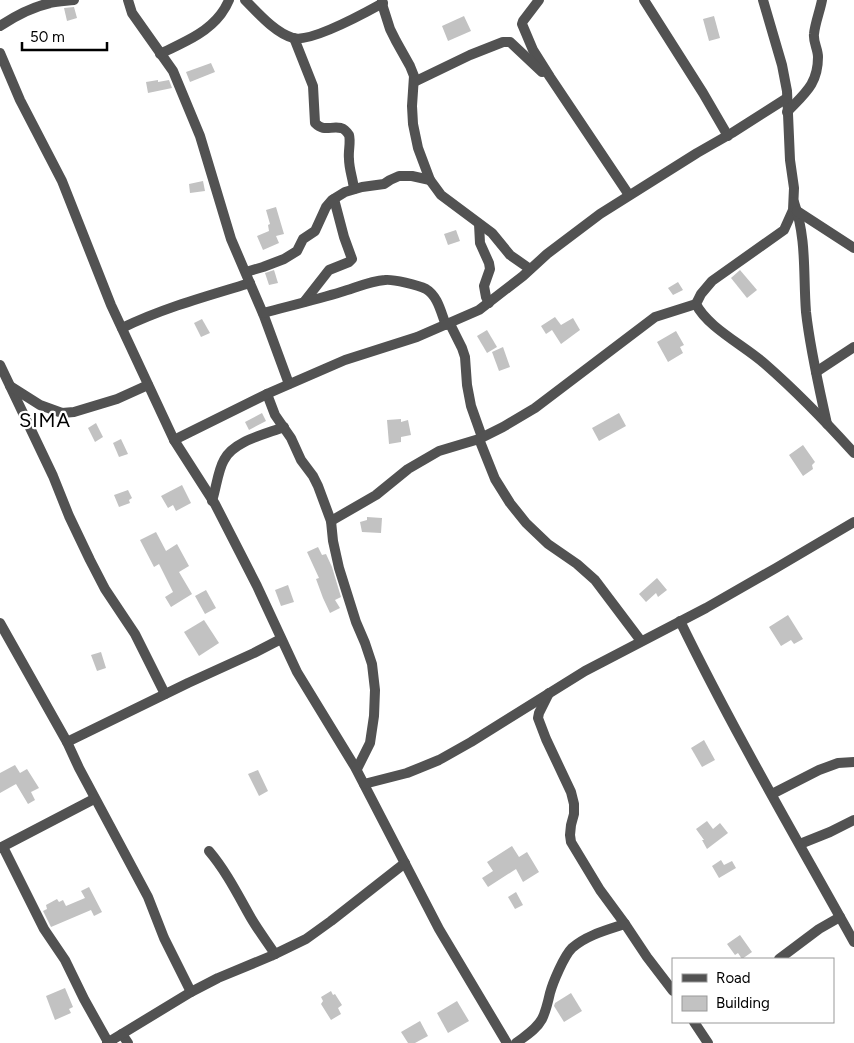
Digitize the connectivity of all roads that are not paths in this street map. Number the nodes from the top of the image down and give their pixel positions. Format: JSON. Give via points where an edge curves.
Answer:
{"nodes":[{"id":1,"x":74,"y":0,"type":"edge"},
{"id":2,"x":128,"y":0,"type":"edge"},
{"id":3,"x":229,"y":0,"type":"edge"},
{"id":4,"x":245,"y":0,"type":"edge"},
{"id":5,"x":539,"y":0,"type":"edge"},
{"id":6,"x":644,"y":0,"type":"edge"},
{"id":7,"x":763,"y":0,"type":"edge"},
{"id":8,"x":822,"y":0,"type":"edge"},
{"id":9,"x":382,"y":2,"type":"edge"},
{"id":10,"x":0,"y":26,"type":"edge"},
{"id":11,"x":294,"y":38,"type":"junction"},
{"id":12,"x":0,"y":53,"type":"edge"},
{"id":13,"x":160,"y":54,"type":"junction"},
{"id":14,"x":550,"y":78,"type":"junction"},
{"id":15,"x":414,"y":82,"type":"junction"},
{"id":16,"x":787,"y":98,"type":"junction"},
{"id":17,"x":787,"y":112,"type":"junction"},
{"id":18,"x":728,"y":136,"type":"junction"},
{"id":19,"x":430,"y":180,"type":"junction"},
{"id":20,"x":354,"y":189,"type":"junction"},
{"id":21,"x":629,"y":195,"type":"junction"},
{"id":22,"x":334,"y":199,"type":"junction"},
{"id":23,"x":793,"y":199,"type":"junction"},
{"id":24,"x":797,"y":211,"type":"junction"},
{"id":25,"x":479,"y":224,"type":"junction"},
{"id":26,"x":854,"y":248,"type":"edge"},
{"id":27,"x":530,"y":269,"type":"junction"},
{"id":28,"x":246,"y":272,"type":"junction"},
{"id":29,"x":250,"y":283,"type":"junction"},
{"id":30,"x":304,"y":302,"type":"junction"},
{"id":31,"x":489,"y":303,"type":"junction"},
{"id":32,"x":696,"y":304,"type":"junction"},
{"id":33,"x":263,"y":313,"type":"junction"},
{"id":34,"x":448,"y":324,"type":"junction"},
{"id":35,"x":122,"y":328,"type":"junction"},
{"id":36,"x":854,"y":347,"type":"edge"},
{"id":37,"x":0,"y":365,"type":"edge"},
{"id":38,"x":816,"y":372,"type":"junction"},
{"id":39,"x":289,"y":384,"type":"junction"},
{"id":40,"x":148,"y":385,"type":"junction"},
{"id":41,"x":9,"y":386,"type":"junction"},
{"id":42,"x":267,"y":394,"type":"junction"},
{"id":43,"x":827,"y":424,"type":"junction"},
{"id":44,"x":284,"y":427,"type":"junction"},
{"id":45,"x":480,"y":438,"type":"junction"},
{"id":46,"x":174,"y":440,"type":"junction"},
{"id":47,"x":854,"y":453,"type":"edge"},
{"id":48,"x":212,"y":501,"type":"junction"},
{"id":49,"x":331,"y":521,"type":"junction"},
{"id":50,"x":854,"y":522,"type":"edge"},
{"id":51,"x":680,"y":621,"type":"junction"},
{"id":52,"x":0,"y":623,"type":"edge"},
{"id":53,"x":281,"y":639,"type":"junction"},
{"id":54,"x":641,"y":641,"type":"junction"},
{"id":55,"x":550,"y":692,"type":"junction"},
{"id":56,"x":165,"y":694,"type":"junction"},
{"id":57,"x":67,"y":742,"type":"junction"},
{"id":58,"x":854,"y":762,"type":"edge"},
{"id":59,"x":357,"y":769,"type":"junction"},
{"id":60,"x":364,"y":784,"type":"junction"},
{"id":61,"x":772,"y":794,"type":"junction"},
{"id":62,"x":94,"y":798,"type":"junction"},
{"id":63,"x":854,"y":820,"type":"edge"},
{"id":64,"x":800,"y":844,"type":"junction"},
{"id":65,"x":1,"y":848,"type":"edge"},
{"id":66,"x":209,"y":851,"type":"dead end"},
{"id":67,"x":405,"y":863,"type":"junction"},
{"id":68,"x":840,"y":917,"type":"junction"},
{"id":69,"x":625,"y":924,"type":"junction"},
{"id":70,"x":854,"y":942,"type":"edge"},
{"id":71,"x":274,"y":954,"type":"junction"},
{"id":72,"x":780,"y":958,"type":"edge"},
{"id":73,"x":672,"y":990,"type":"edge"},
{"id":74,"x":191,"y":992,"type":"junction"},
{"id":75,"x":695,"y":1023,"type":"edge"},
{"id":76,"x":122,"y":1034,"type":"junction"},
{"id":77,"x":108,"y":1043,"type":"edge"},
{"id":78,"x":128,"y":1043,"type":"edge"},
{"id":79,"x":507,"y":1043,"type":"edge"},
{"id":80,"x":516,"y":1043,"type":"edge"},
{"id":81,"x":708,"y":1043,"type":"edge"}],
"edges":[{"from":1,"to":10,"type":"street","via":[[30,10]]},
{"from":2,"to":13,"type":"street","via":[[132,13]]},
{"from":3,"to":13,"type":"street","via":[[210,26]]},
{"from":4,"to":11,"type":"street","via":[[272,27]]},
{"from":5,"to":14,"type":"street","via":[[522,26]]},
{"from":6,"to":18,"type":"street"},
{"from":7,"to":16,"type":"street","via":[[782,64]]},
{"from":8,"to":17,"type":"street","via":[[814,34],[818,54],[817,75],[811,87]]},
{"from":9,"to":11,"type":"street","via":[[315,35]]},
{"from":9,"to":15,"type":"street","via":[[390,29],[410,66]]},
{"from":11,"to":20,"type":"street","via":[[313,86],[315,123],[320,127],[346,130],[350,138],[348,160]]},
{"from":12,"to":35,"type":"street","via":[[62,182]]},
{"from":13,"to":28,"type":"street","via":[[172,71],[200,136],[231,239]]},
{"from":14,"to":15,"type":"street","via":[[510,42],[503,42]]},
{"from":14,"to":21,"type":"street"},
{"from":15,"to":19,"type":"street","via":[[413,124]]},
{"from":16,"to":17,"type":"street"},
{"from":16,"to":18,"type":"street"},
{"from":17,"to":23,"type":"street"},
{"from":18,"to":21,"type":"street"},
{"from":19,"to":20,"type":"street","via":[[399,176],[384,184]]},
{"from":19,"to":25,"type":"street","via":[[441,195]]},
{"from":20,"to":22,"type":"street"},
{"from":21,"to":27,"type":"street"},
{"from":22,"to":28,"type":"street","via":[[326,207],[315,231],[303,239],[298,251]]},
{"from":22,"to":30,"type":"street","via":[[352,259],[329,270]]},
{"from":23,"to":24,"type":"street"},
{"from":23,"to":32,"type":"street","via":[[793,210],[784,230],[712,281]]},
{"from":24,"to":26,"type":"street"},
{"from":24,"to":38,"type":"street","via":[[804,248],[806,312]]},
{"from":25,"to":27,"type":"street","via":[[492,233],[510,255]]},
{"from":25,"to":31,"type":"street","via":[[480,243],[490,269],[484,286]]},
{"from":27,"to":31,"type":"street"},
{"from":28,"to":29,"type":"street"},
{"from":29,"to":33,"type":"street"},
{"from":29,"to":35,"type":"street","via":[[167,309]]},
{"from":30,"to":33,"type":"street"},
{"from":30,"to":34,"type":"street","via":[[387,279],[425,289],[433,295]]},
{"from":31,"to":34,"type":"street"},
{"from":32,"to":43,"type":"street","via":[[718,329],[770,368]]},
{"from":32,"to":45,"type":"street","via":[[655,317],[535,408]]},
{"from":33,"to":39,"type":"street"},
{"from":34,"to":39,"type":"street","via":[[418,338],[345,360]]},
{"from":34,"to":45,"type":"street","via":[[462,348],[471,406]]},
{"from":35,"to":40,"type":"street"},
{"from":36,"to":38,"type":"street"},
{"from":37,"to":41,"type":"street"},
{"from":38,"to":43,"type":"street"},
{"from":39,"to":42,"type":"street"},
{"from":40,"to":41,"type":"street","via":[[117,399],[62,413],[40,405]]},
{"from":40,"to":46,"type":"street"},
{"from":41,"to":56,"type":"street","via":[[90,560],[135,634]]},
{"from":42,"to":44,"type":"street","via":[[275,415]]},
{"from":42,"to":46,"type":"street"},
{"from":43,"to":47,"type":"street"},
{"from":44,"to":48,"type":"street","via":[[230,451],[224,459]]},
{"from":44,"to":49,"type":"street","via":[[318,486]]},
{"from":45,"to":49,"type":"street","via":[[439,451]]},
{"from":45,"to":54,"type":"street","via":[[496,479],[510,503],[548,544],[595,580]]},
{"from":46,"to":48,"type":"street"},
{"from":48,"to":53,"type":"street"},
{"from":49,"to":59,"type":"street","via":[[339,568],[372,664],[375,690],[370,743]]},
{"from":50,"to":51,"type":"street"},
{"from":51,"to":54,"type":"street"},
{"from":51,"to":61,"type":"street"},
{"from":52,"to":57,"type":"street"},
{"from":53,"to":56,"type":"street"},
{"from":53,"to":59,"type":"street","via":[[297,672]]},
{"from":54,"to":55,"type":"street"},
{"from":55,"to":60,"type":"street","via":[[439,760],[407,773]]},
{"from":55,"to":69,"type":"street","via":[[538,718],[571,792],[574,804],[571,842]]},
{"from":56,"to":57,"type":"street"},
{"from":57,"to":62,"type":"street"},
{"from":58,"to":61,"type":"street","via":[[818,770]]},
{"from":59,"to":60,"type":"street"},
{"from":60,"to":67,"type":"street"},
{"from":61,"to":64,"type":"street"},
{"from":62,"to":65,"type":"street"},
{"from":62,"to":74,"type":"street","via":[[148,897]]},
{"from":63,"to":64,"type":"street"},
{"from":64,"to":68,"type":"street"},
{"from":65,"to":77,"type":"street"},
{"from":66,"to":71,"type":"street"},
{"from":67,"to":71,"type":"street","via":[[306,939]]},
{"from":67,"to":79,"type":"street","via":[[439,930]]},
{"from":68,"to":70,"type":"street"},
{"from":68,"to":72,"type":"street"},
{"from":69,"to":73,"type":"street"},
{"from":69,"to":80,"type":"street","via":[[582,941],[571,950],[565,957],[541,1020]]},
{"from":71,"to":74,"type":"street"},
{"from":74,"to":76,"type":"street"},
{"from":75,"to":81,"type":"street"},
{"from":76,"to":77,"type":"street"},
{"from":76,"to":78,"type":"street"}]}
